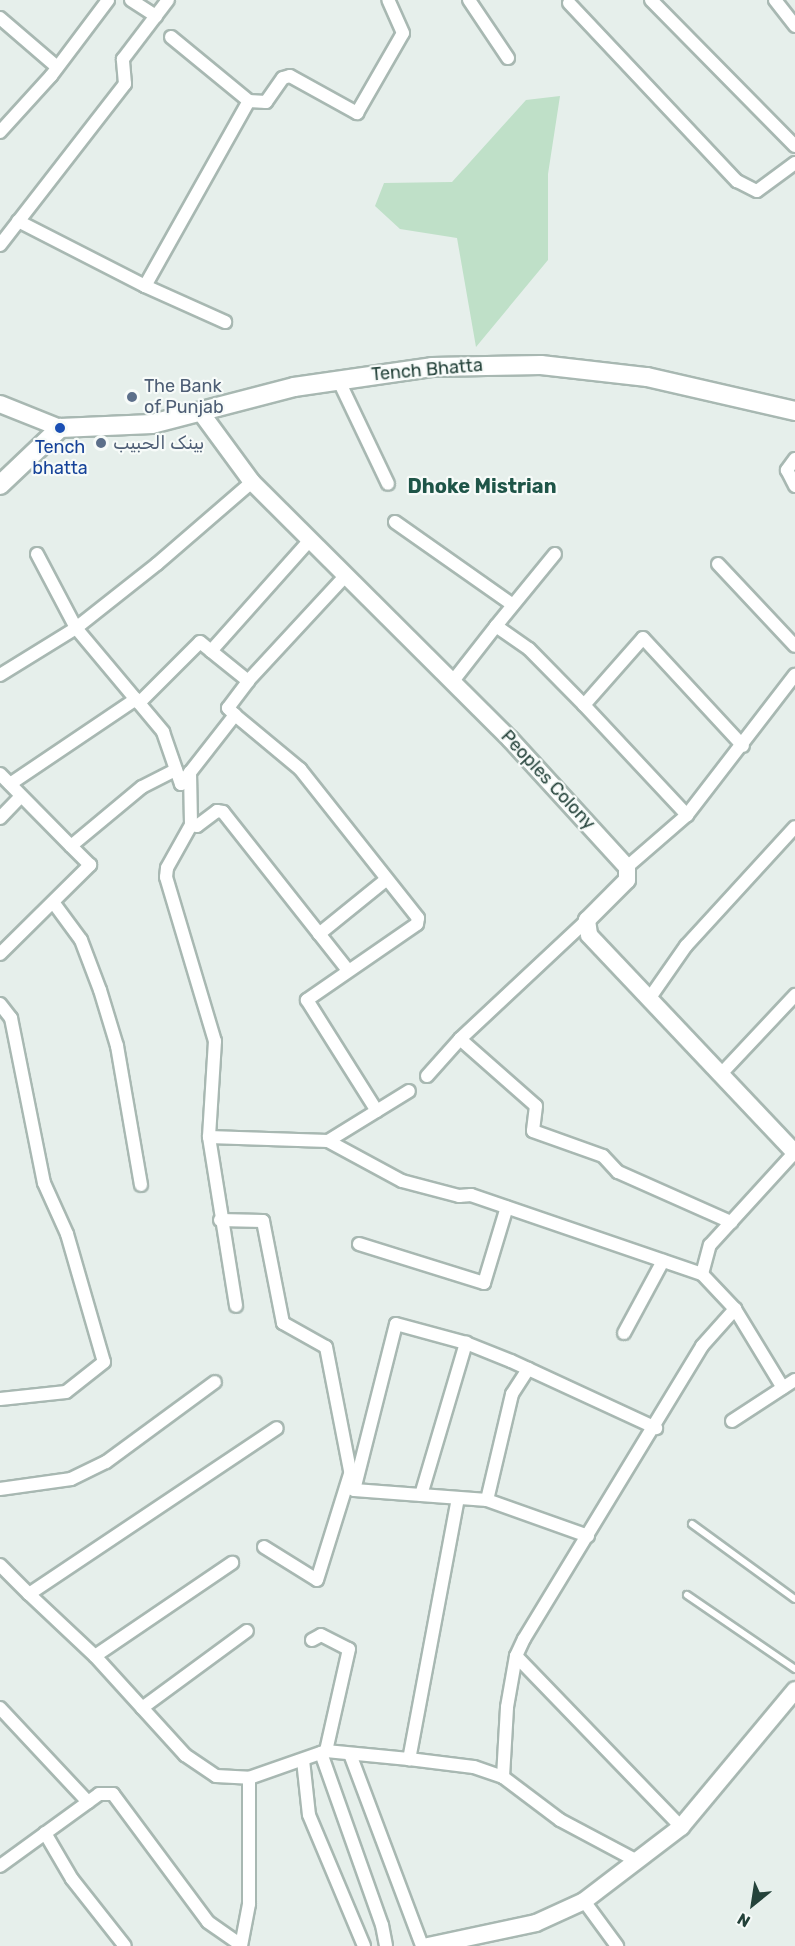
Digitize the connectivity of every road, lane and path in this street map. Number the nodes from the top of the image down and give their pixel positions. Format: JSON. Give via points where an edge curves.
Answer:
{"nodes":[{"id":1,"x":108,"y":0,"type":"edge"},
{"id":2,"x":131,"y":0,"type":"edge"},
{"id":3,"x":168,"y":0,"type":"edge"},
{"id":4,"x":388,"y":0,"type":"edge"},
{"id":5,"x":469,"y":0,"type":"edge"},
{"id":6,"x":651,"y":0,"type":"edge"},
{"id":7,"x":776,"y":0,"type":"edge"},
{"id":8,"x":569,"y":3,"type":"dead end"},
{"id":9,"x":156,"y":16,"type":"junction"},
{"id":10,"x":0,"y":18,"type":"edge"},
{"id":11,"x":795,"y":26,"type":"edge"},
{"id":12,"x":171,"y":37,"type":"dead end"},
{"id":13,"x":508,"y":58,"type":"dead end"},
{"id":14,"x":57,"y":67,"type":"junction"},
{"id":15,"x":249,"y":101,"type":"junction"},
{"id":16,"x":0,"y":132,"type":"edge"},
{"id":17,"x":795,"y":146,"type":"edge"},
{"id":18,"x":795,"y":163,"type":"edge"},
{"id":19,"x":18,"y":221,"type":"junction"},
{"id":20,"x":0,"y":245,"type":"edge"},
{"id":21,"x":145,"y":286,"type":"junction"},
{"id":22,"x":225,"y":322,"type":"dead end"},
{"id":23,"x":338,"y":379,"type":"junction"},
{"id":24,"x":0,"y":404,"type":"edge"},
{"id":25,"x":795,"y":411,"type":"edge"},
{"id":26,"x":202,"y":414,"type":"junction"},
{"id":27,"x":60,"y":428,"type":"junction"},
{"id":28,"x":795,"y":459,"type":"edge"},
{"id":29,"x":252,"y":482,"type":"junction"},
{"id":30,"x":388,"y":484,"type":"dead end"},
{"id":31,"x":0,"y":485,"type":"edge"},
{"id":32,"x":795,"y":486,"type":"edge"},
{"id":33,"x":395,"y":522,"type":"dead end"},
{"id":34,"x":310,"y":540,"type":"junction"},
{"id":35,"x":37,"y":554,"type":"dead end"},
{"id":36,"x":555,"y":554,"type":"dead end"},
{"id":37,"x":718,"y":564,"type":"dead end"},
{"id":38,"x":346,"y":575,"type":"junction"},
{"id":39,"x":513,"y":605,"type":"junction"},
{"id":40,"x":495,"y":626,"type":"junction"},
{"id":41,"x":76,"y":628,"type":"junction"},
{"id":42,"x":795,"y":646,"type":"edge"},
{"id":43,"x":212,"y":651,"type":"junction"},
{"id":44,"x":0,"y":675,"type":"edge"},
{"id":45,"x":795,"y":675,"type":"edge"},
{"id":46,"x":248,"y":681,"type":"junction"},
{"id":47,"x":453,"y":681,"type":"junction"},
{"id":48,"x":138,"y":701,"type":"junction"},
{"id":49,"x":584,"y":705,"type":"junction"},
{"id":50,"x":235,"y":715,"type":"junction"},
{"id":51,"x":743,"y":746,"type":"junction"},
{"id":52,"x":176,"y":770,"type":"junction"},
{"id":53,"x":190,"y":772,"type":"junction"},
{"id":54,"x":0,"y":774,"type":"edge"},
{"id":55,"x":10,"y":784,"type":"junction"},
{"id":56,"x":21,"y":796,"type":"junction"},
{"id":57,"x":687,"y":815,"type":"junction"},
{"id":58,"x":0,"y":818,"type":"edge"},
{"id":59,"x":191,"y":825,"type":"junction"},
{"id":60,"x":795,"y":827,"type":"edge"},
{"id":61,"x":71,"y":846,"type":"junction"},
{"id":62,"x":627,"y":867,"type":"junction"},
{"id":63,"x":387,"y":879,"type":"junction"},
{"id":64,"x":53,"y":902,"type":"junction"},
{"id":65,"x":587,"y":920,"type":"junction"},
{"id":66,"x":319,"y":934,"type":"junction"},
{"id":67,"x":0,"y":954,"type":"edge"},
{"id":68,"x":347,"y":969,"type":"junction"},
{"id":69,"x":795,"y":995,"type":"edge"},
{"id":70,"x":650,"y":999,"type":"junction"},
{"id":71,"x":0,"y":1004,"type":"edge"},
{"id":72,"x":460,"y":1039,"type":"junction"},
{"id":73,"x":720,"y":1075,"type":"junction"},
{"id":74,"x":427,"y":1076,"type":"dead end"},
{"id":75,"x":409,"y":1091,"type":"dead end"},
{"id":76,"x":377,"y":1111,"type":"junction"},
{"id":77,"x":209,"y":1137,"type":"junction"},
{"id":78,"x":328,"y":1142,"type":"junction"},
{"id":79,"x":795,"y":1153,"type":"edge"},
{"id":80,"x":141,"y":1185,"type":"dead end"},
{"id":81,"x":507,"y":1207,"type":"junction"},
{"id":82,"x":220,"y":1220,"type":"junction"},
{"id":83,"x":731,"y":1222,"type":"junction"},
{"id":84,"x":359,"y":1244,"type":"dead end"},
{"id":85,"x":663,"y":1261,"type":"junction"},
{"id":86,"x":702,"y":1274,"type":"junction"},
{"id":87,"x":236,"y":1306,"type":"dead end"},
{"id":88,"x":735,"y":1309,"type":"junction"},
{"id":89,"x":624,"y":1333,"type":"dead end"},
{"id":90,"x":466,"y":1343,"type":"junction"},
{"id":91,"x":528,"y":1369,"type":"junction"},
{"id":92,"x":795,"y":1380,"type":"edge"},
{"id":93,"x":215,"y":1382,"type":"dead end"},
{"id":94,"x":783,"y":1388,"type":"junction"},
{"id":95,"x":0,"y":1399,"type":"edge"},
{"id":96,"x":732,"y":1421,"type":"dead end"},
{"id":97,"x":277,"y":1428,"type":"dead end"},
{"id":98,"x":656,"y":1428,"type":"junction"},
{"id":99,"x":351,"y":1473,"type":"junction"},
{"id":100,"x":0,"y":1489,"type":"edge"},
{"id":101,"x":354,"y":1490,"type":"junction"},
{"id":102,"x":421,"y":1495,"type":"junction"},
{"id":103,"x":458,"y":1498,"type":"junction"},
{"id":104,"x":488,"y":1500,"type":"junction"},
{"id":105,"x":692,"y":1524,"type":"dead end"},
{"id":106,"x":588,"y":1536,"type":"junction"},
{"id":107,"x":264,"y":1547,"type":"dead end"},
{"id":108,"x":232,"y":1563,"type":"dead end"},
{"id":109,"x":0,"y":1565,"type":"edge"},
{"id":110,"x":29,"y":1594,"type":"junction"},
{"id":111,"x":687,"y":1595,"type":"dead end"},
{"id":112,"x":795,"y":1599,"type":"edge"},
{"id":113,"x":247,"y":1631,"type":"dead end"},
{"id":114,"x":312,"y":1640,"type":"dead end"},
{"id":115,"x":95,"y":1656,"type":"junction"},
{"id":116,"x":516,"y":1656,"type":"junction"},
{"id":117,"x":795,"y":1669,"type":"edge"},
{"id":118,"x":795,"y":1690,"type":"edge"},
{"id":119,"x":0,"y":1708,"type":"edge"},
{"id":120,"x":142,"y":1708,"type":"junction"},
{"id":121,"x":323,"y":1752,"type":"junction"},
{"id":122,"x":350,"y":1754,"type":"junction"},
{"id":123,"x":410,"y":1759,"type":"junction"},
{"id":124,"x":303,"y":1760,"type":"junction"},
{"id":125,"x":503,"y":1777,"type":"junction"},
{"id":126,"x":249,"y":1778,"type":"junction"},
{"id":127,"x":88,"y":1802,"type":"junction"},
{"id":128,"x":681,"y":1827,"type":"junction"},
{"id":129,"x":45,"y":1833,"type":"junction"},
{"id":130,"x":637,"y":1861,"type":"junction"},
{"id":131,"x":0,"y":1866,"type":"edge"},
{"id":132,"x":584,"y":1901,"type":"junction"},
{"id":133,"x":125,"y":1946,"type":"edge"},
{"id":134,"x":241,"y":1946,"type":"edge"},
{"id":135,"x":364,"y":1946,"type":"edge"},
{"id":136,"x":386,"y":1946,"type":"edge"},
{"id":137,"x":422,"y":1946,"type":"edge"},
{"id":138,"x":428,"y":1946,"type":"edge"},
{"id":139,"x":617,"y":1946,"type":"edge"}],
"edges":[{"from":1,"to":14,"type":"street"},
{"from":2,"to":9,"type":"street"},
{"from":3,"to":9,"type":"street"},
{"from":4,"to":15,"type":"street","via":[[403,33],[357,113],[290,76],[283,78],[266,102]]},
{"from":5,"to":13,"type":"street"},
{"from":6,"to":17,"type":"street"},
{"from":7,"to":11,"type":"street"},
{"from":8,"to":18,"type":"street","via":[[737,182],[757,191]]},
{"from":9,"to":19,"type":"street","via":[[123,59],[125,84]]},
{"from":10,"to":14,"type":"street"},
{"from":12,"to":15,"type":"street"},
{"from":14,"to":16,"type":"street"},
{"from":15,"to":21,"type":"street"},
{"from":19,"to":20,"type":"street"},
{"from":19,"to":21,"type":"street"},
{"from":21,"to":22,"type":"street"},
{"from":23,"to":25,"type":"main road","name":"Tench Bhatta","via":[[432,367],[541,365],[647,377]]},
{"from":23,"to":26,"type":"main road","name":"Tench Bhatta","via":[[294,387]]},
{"from":23,"to":30,"type":"street"},
{"from":24,"to":27,"type":"street"},
{"from":26,"to":27,"type":"main road","name":"Tench Bhatta","via":[[152,424]]},
{"from":26,"to":29,"type":"street","name":"Peoples Colony"},
{"from":27,"to":31,"type":"main road"},
{"from":28,"to":32,"type":"street","via":[[787,470]]},
{"from":29,"to":34,"type":"street","name":"Peoples Colony"},
{"from":29,"to":41,"type":"street"},
{"from":33,"to":39,"type":"street"},
{"from":34,"to":38,"type":"street","name":"Peoples Colony"},
{"from":34,"to":43,"type":"street"},
{"from":35,"to":41,"type":"street"},
{"from":36,"to":39,"type":"street"},
{"from":37,"to":42,"type":"street"},
{"from":38,"to":46,"type":"street"},
{"from":38,"to":47,"type":"street","name":"Peoples Colony"},
{"from":39,"to":40,"type":"street"},
{"from":40,"to":47,"type":"street"},
{"from":40,"to":49,"type":"street","via":[[529,650]]},
{"from":41,"to":44,"type":"street"},
{"from":41,"to":48,"type":"street"},
{"from":43,"to":46,"type":"street"},
{"from":43,"to":48,"type":"street","via":[[200,642]]},
{"from":45,"to":51,"type":"street"},
{"from":46,"to":50,"type":"street","via":[[228,708]]},
{"from":47,"to":62,"type":"street","name":"Peoples Colony"},
{"from":48,"to":52,"type":"street","via":[[163,732]]},
{"from":48,"to":55,"type":"street"},
{"from":49,"to":51,"type":"street","via":[[643,638]]},
{"from":49,"to":57,"type":"street"},
{"from":50,"to":53,"type":"street"},
{"from":50,"to":63,"type":"street","via":[[300,769]]},
{"from":51,"to":57,"type":"street"},
{"from":52,"to":53,"type":"street","via":[[180,784]]},
{"from":52,"to":61,"type":"street","via":[[142,787]]},
{"from":53,"to":59,"type":"street"},
{"from":54,"to":55,"type":"street"},
{"from":55,"to":56,"type":"street"},
{"from":56,"to":58,"type":"street"},
{"from":56,"to":61,"type":"street"},
{"from":57,"to":62,"type":"street"},
{"from":59,"to":66,"type":"street","via":[[197,826],[217,811],[223,812]]},
{"from":59,"to":77,"type":"street","via":[[166,877],[215,1041]]},
{"from":60,"to":70,"type":"street","via":[[686,946]]},
{"from":61,"to":64,"type":"street","via":[[90,865]]},
{"from":62,"to":65,"type":"street","via":[[627,880]]},
{"from":63,"to":66,"type":"street"},
{"from":63,"to":68,"type":"street","via":[[418,921]]},
{"from":64,"to":67,"type":"street"},
{"from":64,"to":80,"type":"street","via":[[81,940],[100,990],[117,1046]]},
{"from":65,"to":70,"type":"street","via":[[589,935]]},
{"from":65,"to":72,"type":"street"},
{"from":66,"to":68,"type":"street"},
{"from":68,"to":76,"type":"street","via":[[307,1000]]},
{"from":69,"to":73,"type":"street"},
{"from":70,"to":73,"type":"street"},
{"from":71,"to":95,"type":"street","via":[[11,1018],[44,1183],[67,1234],[104,1362],[66,1392]]},
{"from":72,"to":74,"type":"street"},
{"from":72,"to":83,"type":"street","via":[[536,1106],[532,1131],[603,1156],[618,1172]]},
{"from":73,"to":79,"type":"street"},
{"from":75,"to":76,"type":"street"},
{"from":76,"to":78,"type":"street"},
{"from":77,"to":78,"type":"street"},
{"from":77,"to":82,"type":"street"},
{"from":78,"to":81,"type":"street","via":[[402,1181]]},
{"from":79,"to":83,"type":"street"},
{"from":81,"to":84,"type":"street","via":[[484,1283]]},
{"from":81,"to":85,"type":"street"},
{"from":82,"to":87,"type":"street"},
{"from":82,"to":99,"type":"street","via":[[263,1221],[283,1323],[326,1347]]},
{"from":83,"to":86,"type":"street","via":[[710,1245]]},
{"from":85,"to":86,"type":"street"},
{"from":85,"to":89,"type":"street"},
{"from":86,"to":88,"type":"street"},
{"from":88,"to":94,"type":"street"},
{"from":88,"to":98,"type":"street","via":[[702,1346]]},
{"from":90,"to":91,"type":"street"},
{"from":90,"to":101,"type":"street","via":[[396,1324]]},
{"from":90,"to":102,"type":"street"},
{"from":91,"to":98,"type":"street"},
{"from":91,"to":104,"type":"street","via":[[512,1394]]},
{"from":92,"to":94,"type":"street"},
{"from":93,"to":100,"type":"street","via":[[106,1462],[71,1479]]},
{"from":94,"to":96,"type":"street"},
{"from":97,"to":110,"type":"street"},
{"from":98,"to":106,"type":"street"},
{"from":99,"to":101,"type":"street"},
{"from":99,"to":107,"type":"street","via":[[317,1580]]},
{"from":101,"to":102,"type":"street"},
{"from":102,"to":103,"type":"street"},
{"from":103,"to":104,"type":"street"},
{"from":103,"to":123,"type":"street"},
{"from":104,"to":106,"type":"street"},
{"from":105,"to":112,"type":"lane"},
{"from":106,"to":116,"type":"street","via":[[533,1621]]},
{"from":108,"to":115,"type":"street"},
{"from":109,"to":110,"type":"street"},
{"from":110,"to":115,"type":"street"},
{"from":111,"to":117,"type":"lane"},
{"from":113,"to":120,"type":"street"},
{"from":114,"to":121,"type":"street","via":[[321,1635],[349,1649]]},
{"from":115,"to":120,"type":"street"},
{"from":116,"to":125,"type":"street","via":[[507,1707]]},
{"from":116,"to":128,"type":"street"},
{"from":118,"to":128,"type":"street"},
{"from":119,"to":127,"type":"street"},
{"from":120,"to":126,"type":"street","via":[[185,1755],[208,1771],[216,1776]]},
{"from":121,"to":122,"type":"street"},
{"from":121,"to":124,"type":"street"},
{"from":121,"to":136,"type":"street"},
{"from":122,"to":123,"type":"street"},
{"from":122,"to":137,"type":"street"},
{"from":123,"to":125,"type":"street","via":[[474,1767]]},
{"from":124,"to":126,"type":"street"},
{"from":124,"to":135,"type":"street","via":[[309,1815]]},
{"from":125,"to":130,"type":"street","via":[[561,1820]]},
{"from":126,"to":134,"type":"street","via":[[249,1904]]},
{"from":127,"to":129,"type":"street"},
{"from":127,"to":134,"type":"street","via":[[106,1791],[113,1794],[208,1922]]},
{"from":128,"to":130,"type":"street"},
{"from":129,"to":131,"type":"street"},
{"from":129,"to":133,"type":"street","via":[[72,1879]]},
{"from":130,"to":132,"type":"street"},
{"from":132,"to":138,"type":"street","via":[[536,1923]]},
{"from":132,"to":139,"type":"street"}]}
